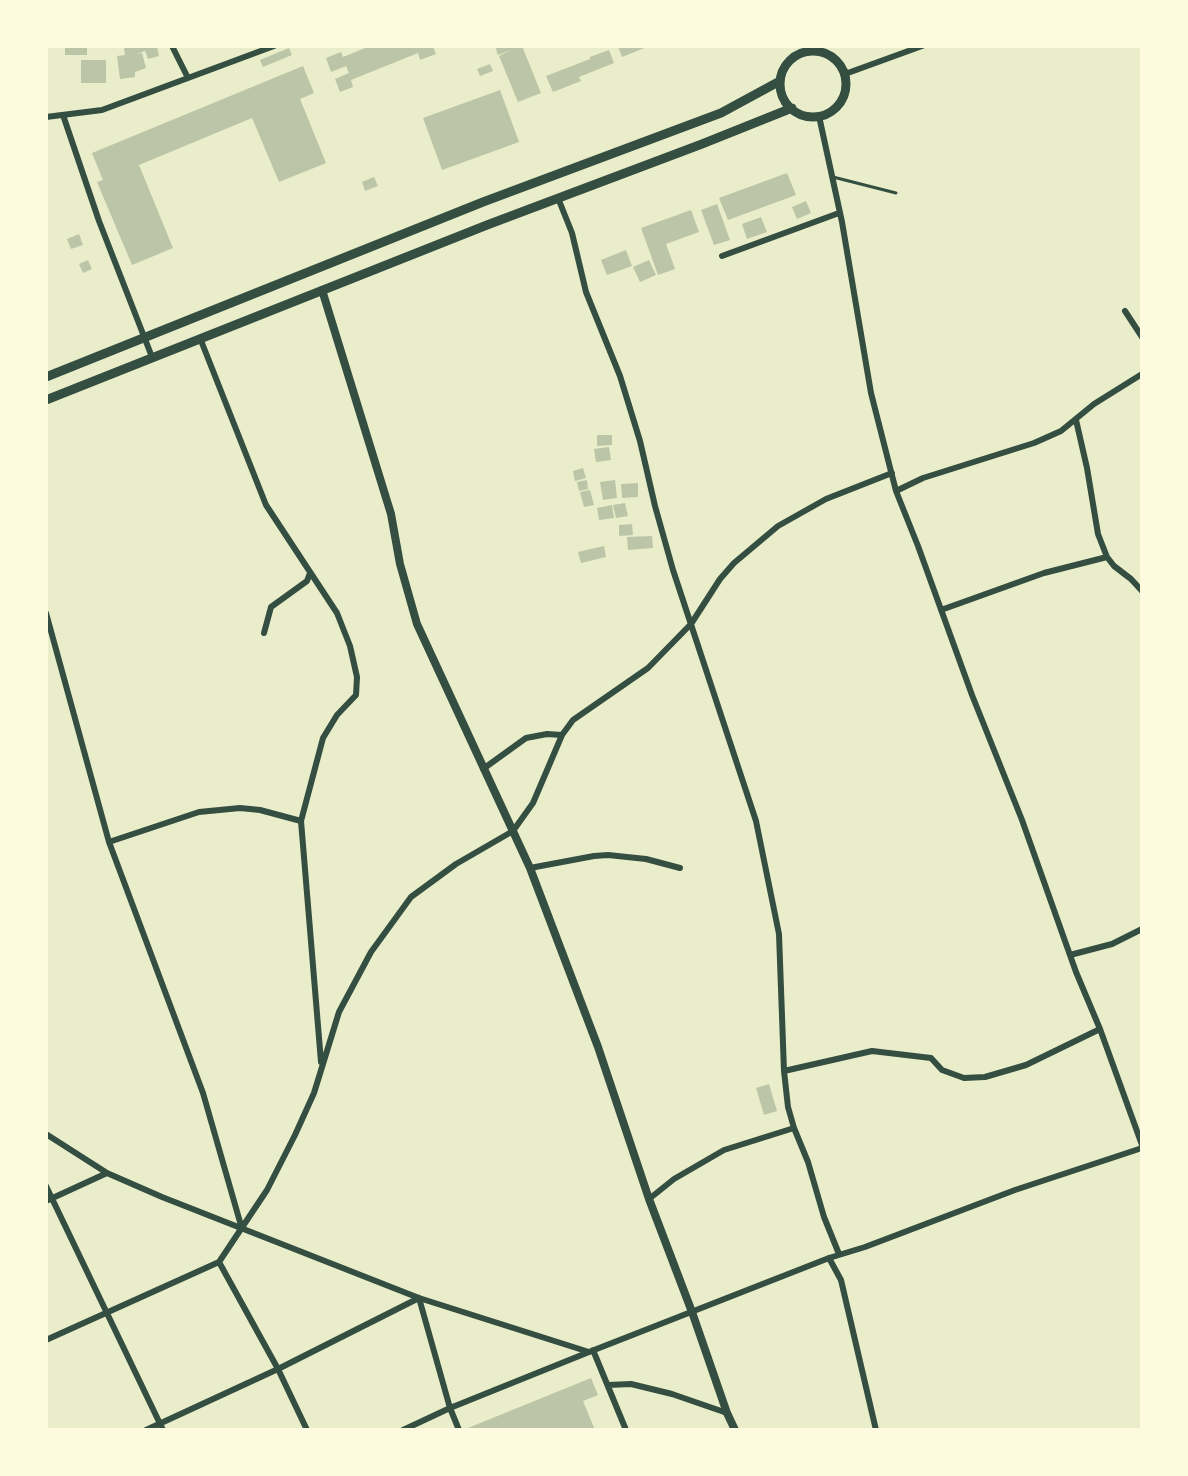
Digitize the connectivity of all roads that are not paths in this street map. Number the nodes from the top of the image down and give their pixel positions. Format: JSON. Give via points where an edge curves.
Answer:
{"nodes":[{"id":1,"x":172,"y":46,"type":"edge"},
{"id":2,"x":274,"y":46,"type":"edge"},
{"id":3,"x":922,"y":46,"type":"edge"},
{"id":4,"x":818,"y":49,"type":"edge"},
{"id":5,"x":794,"y":52,"type":"edge"},
{"id":6,"x":844,"y":74,"type":"junction"},
{"id":7,"x":188,"y":78,"type":"junction"},
{"id":8,"x":780,"y":81,"type":"junction"},
{"id":9,"x":792,"y":108,"type":"junction"},
{"id":10,"x":63,"y":115,"type":"junction"},
{"id":11,"x":819,"y":116,"type":"junction"},
{"id":12,"x":46,"y":117,"type":"edge"},
{"id":13,"x":832,"y":176,"type":"junction"},
{"id":14,"x":896,"y":192,"type":"dead end"},
{"id":15,"x":558,"y":198,"type":"junction"},
{"id":16,"x":839,"y":213,"type":"junction"},
{"id":17,"x":722,"y":256,"type":"dead end"},
{"id":18,"x":322,"y":290,"type":"junction"},
{"id":19,"x":1125,"y":311,"type":"dead end"},
{"id":20,"x":146,"y":337,"type":"junction"},
{"id":21,"x":1142,"y":337,"type":"edge"},
{"id":22,"x":200,"y":338,"type":"junction"},
{"id":23,"x":152,"y":357,"type":"junction"},
{"id":24,"x":1142,"y":374,"type":"edge"},
{"id":25,"x":46,"y":377,"type":"edge"},
{"id":26,"x":46,"y":400,"type":"edge"},
{"id":27,"x":1076,"y":420,"type":"junction"},
{"id":28,"x":892,"y":473,"type":"junction"},
{"id":29,"x":896,"y":490,"type":"junction"},
{"id":30,"x":1107,"y":557,"type":"junction"},
{"id":31,"x":310,"y":573,"type":"junction"},
{"id":32,"x":1142,"y":591,"type":"edge"},
{"id":33,"x":941,"y":610,"type":"junction"},
{"id":34,"x":46,"y":613,"type":"edge"},
{"id":35,"x":691,"y":624,"type":"junction"},
{"id":36,"x":264,"y":633,"type":"dead end"},
{"id":37,"x":562,"y":735,"type":"junction"},
{"id":38,"x":483,"y":769,"type":"junction"},
{"id":39,"x":301,"y":821,"type":"junction"},
{"id":40,"x":513,"y":831,"type":"junction"},
{"id":41,"x":110,"y":842,"type":"junction"},
{"id":42,"x":530,"y":868,"type":"junction"},
{"id":43,"x":680,"y":868,"type":"dead end"},
{"id":44,"x":1142,"y":929,"type":"edge"},
{"id":45,"x":1070,"y":955,"type":"junction"},
{"id":46,"x":1100,"y":1029,"type":"junction"},
{"id":47,"x":321,"y":1066,"type":"junction"},
{"id":48,"x":784,"y":1071,"type":"junction"},
{"id":49,"x":794,"y":1128,"type":"junction"},
{"id":50,"x":46,"y":1134,"type":"edge"},
{"id":51,"x":1142,"y":1147,"type":"edge"},
{"id":52,"x":107,"y":1173,"type":"junction"},
{"id":53,"x":46,"y":1186,"type":"edge"},
{"id":54,"x":49,"y":1200,"type":"edge"},
{"id":55,"x":649,"y":1200,"type":"junction"},
{"id":56,"x":242,"y":1229,"type":"junction"},
{"id":57,"x":839,"y":1254,"type":"junction"},
{"id":58,"x":829,"y":1258,"type":"junction"},
{"id":59,"x":219,"y":1262,"type":"junction"},
{"id":60,"x":419,"y":1298,"type":"junction"},
{"id":61,"x":108,"y":1311,"type":"junction"},
{"id":62,"x":692,"y":1312,"type":"junction"},
{"id":63,"x":46,"y":1340,"type":"edge"},
{"id":64,"x":591,"y":1351,"type":"junction"},
{"id":65,"x":278,"y":1369,"type":"junction"},
{"id":66,"x":608,"y":1385,"type":"junction"},
{"id":67,"x":450,"y":1408,"type":"junction"},
{"id":68,"x":727,"y":1413,"type":"junction"},
{"id":69,"x":160,"y":1422,"type":"junction"},
{"id":70,"x":736,"y":1429,"type":"edge"},
{"id":71,"x":146,"y":1430,"type":"edge"},
{"id":72,"x":163,"y":1430,"type":"edge"},
{"id":73,"x":307,"y":1430,"type":"edge"},
{"id":74,"x":404,"y":1430,"type":"edge"},
{"id":75,"x":459,"y":1430,"type":"edge"},
{"id":76,"x":626,"y":1430,"type":"edge"},
{"id":77,"x":876,"y":1430,"type":"edge"}],
"edges":[{"from":1,"to":7,"type":"street"},
{"from":2,"to":7,"type":"street"},
{"from":3,"to":6,"type":"street"},
{"from":4,"to":5,"type":"main road"},
{"from":4,"to":6,"type":"main road","via":[[835,59]]},
{"from":5,"to":8,"type":"main road"},
{"from":6,"to":11,"type":"main road","via":[[846,83],[841,100]]},
{"from":7,"to":10,"type":"street","via":[[102,110]]},
{"from":8,"to":9,"type":"main road","via":[[785,100]]},
{"from":8,"to":20,"type":"main road","via":[[713,116],[483,202]]},
{"from":9,"to":11,"type":"main road"},
{"from":9,"to":15,"type":"main road"},
{"from":10,"to":12,"type":"street"},
{"from":10,"to":20,"type":"street","via":[[99,221]]},
{"from":11,"to":13,"type":"street"},
{"from":13,"to":14,"type":"lane"},
{"from":13,"to":16,"type":"street"},
{"from":15,"to":18,"type":"main road"},
{"from":15,"to":35,"type":"street","via":[[572,233],[586,291],[620,376]]},
{"from":16,"to":17,"type":"street"},
{"from":16,"to":28,"type":"street","via":[[871,393]]},
{"from":18,"to":22,"type":"main road"},
{"from":18,"to":38,"type":"street","via":[[391,514],[417,624]]},
{"from":19,"to":21,"type":"street"},
{"from":20,"to":23,"type":"street"},
{"from":20,"to":25,"type":"main road"},
{"from":22,"to":23,"type":"main road"},
{"from":22,"to":31,"type":"street","via":[[266,506]]},
{"from":23,"to":26,"type":"main road"},
{"from":24,"to":27,"type":"street"},
{"from":27,"to":29,"type":"street","via":[[1034,443],[944,470]]},
{"from":27,"to":30,"type":"street","via":[[1098,534]]},
{"from":28,"to":29,"type":"street"},
{"from":28,"to":35,"type":"street","via":[[826,499],[778,526],[734,563]]},
{"from":29,"to":33,"type":"street"},
{"from":30,"to":32,"type":"street"},
{"from":30,"to":33,"type":"street","via":[[1044,573]]},
{"from":31,"to":36,"type":"street","via":[[307,581],[271,608]]},
{"from":31,"to":39,"type":"street","via":[[337,613],[357,677],[356,695],[323,738]]},
{"from":33,"to":45,"type":"street"},
{"from":34,"to":41,"type":"street"},
{"from":35,"to":37,"type":"street","via":[[648,668],[593,704]]},
{"from":35,"to":48,"type":"street","via":[[756,821],[779,934]]},
{"from":37,"to":38,"type":"street","via":[[526,738]]},
{"from":37,"to":40,"type":"street","via":[[533,803]]},
{"from":38,"to":40,"type":"street"},
{"from":39,"to":41,"type":"street","via":[[240,808],[199,812]]},
{"from":39,"to":47,"type":"street"},
{"from":40,"to":42,"type":"street"},
{"from":40,"to":47,"type":"street","via":[[456,864],[411,897],[371,952],[339,1012]]},
{"from":41,"to":56,"type":"street","via":[[203,1093]]},
{"from":42,"to":43,"type":"street","via":[[608,855]]},
{"from":42,"to":55,"type":"street","via":[[598,1047]]},
{"from":44,"to":45,"type":"street","via":[[1112,944]]},
{"from":45,"to":46,"type":"street"},
{"from":46,"to":48,"type":"street","via":[[1026,1065],[985,1077],[964,1078],[942,1070],[931,1058],[872,1052]]},
{"from":46,"to":51,"type":"street"},
{"from":47,"to":56,"type":"street","via":[[295,1135]]},
{"from":48,"to":49,"type":"street"},
{"from":49,"to":55,"type":"street","via":[[724,1150],[674,1179]]},
{"from":49,"to":57,"type":"street"},
{"from":50,"to":52,"type":"street"},
{"from":51,"to":57,"type":"street"},
{"from":52,"to":54,"type":"street"},
{"from":52,"to":56,"type":"street"},
{"from":53,"to":54,"type":"street"},
{"from":54,"to":61,"type":"street"},
{"from":55,"to":62,"type":"street"},
{"from":56,"to":59,"type":"street"},
{"from":56,"to":60,"type":"street"},
{"from":57,"to":58,"type":"street"},
{"from":58,"to":62,"type":"street"},
{"from":58,"to":77,"type":"street","via":[[841,1280]]},
{"from":59,"to":61,"type":"street"},
{"from":59,"to":65,"type":"street"},
{"from":60,"to":64,"type":"street"},
{"from":60,"to":65,"type":"street"},
{"from":60,"to":67,"type":"street"},
{"from":61,"to":63,"type":"street"},
{"from":61,"to":69,"type":"street"},
{"from":62,"to":64,"type":"street"},
{"from":62,"to":68,"type":"street"},
{"from":64,"to":66,"type":"street"},
{"from":64,"to":67,"type":"street"},
{"from":65,"to":69,"type":"street"},
{"from":65,"to":73,"type":"street"},
{"from":66,"to":68,"type":"street","via":[[631,1384]]},
{"from":66,"to":76,"type":"street"},
{"from":67,"to":74,"type":"street"},
{"from":67,"to":75,"type":"street"},
{"from":68,"to":70,"type":"street"},
{"from":69,"to":71,"type":"street"},
{"from":69,"to":72,"type":"street"}]}
